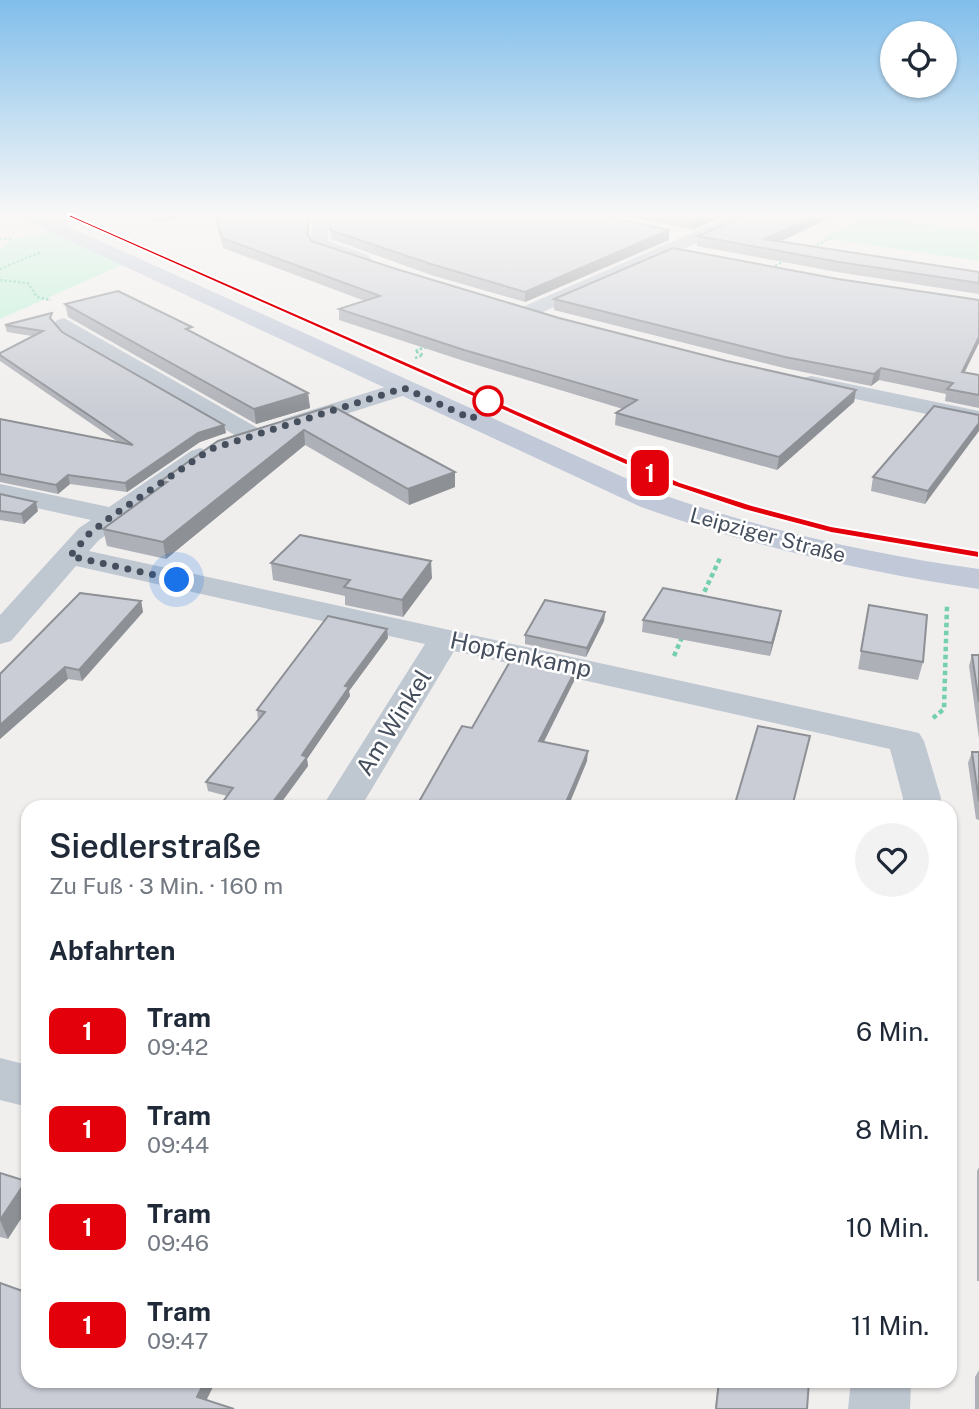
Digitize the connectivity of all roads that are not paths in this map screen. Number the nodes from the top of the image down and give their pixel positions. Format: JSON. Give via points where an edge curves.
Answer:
{"nodes":[{"id":1,"x":174,"y":282,"type":"edge"},
{"id":2,"x":577,"y":282,"type":"edge"},
{"id":3,"x":553,"y":319,"type":"edge"},
{"id":4,"x":64,"y":324,"type":"edge"},
{"id":5,"x":792,"y":379,"type":"edge"},
{"id":6,"x":404,"y":388,"type":"junction"},
{"id":7,"x":979,"y":418,"type":"edge"},
{"id":8,"x":254,"y":436,"type":"junction"},
{"id":9,"x":0,"y":492,"type":"edge"},
{"id":10,"x":112,"y":516,"type":"junction"},
{"id":11,"x":70,"y":556,"type":"junction"},
{"id":12,"x":979,"y":579,"type":"edge"},
{"id":13,"x":0,"y":634,"type":"edge"},
{"id":14,"x":445,"y":638,"type":"junction"},
{"id":15,"x":345,"y":800,"type":"edge"},
{"id":16,"x":922,"y":800,"type":"edge"},
{"id":17,"x":0,"y":1079,"type":"edge"},
{"id":18,"x":21,"y":1084,"type":"edge"},
{"id":19,"x":880,"y":1388,"type":"edge"},
{"id":20,"x":879,"y":1409,"type":"edge"}],
"edges":[{"from":1,"to":6,"type":"street","name":"Leipziger Straße"},
{"from":2,"to":3,"type":"street","via":[[517,309]]},
{"from":4,"to":8,"type":"street","via":[[72,333]]},
{"from":5,"to":7,"type":"street"},
{"from":6,"to":8,"type":"street"},
{"from":6,"to":12,"type":"street","name":"Leipziger Straße","via":[[689,515],[833,555]]},
{"from":8,"to":10,"type":"street","via":[[211,449]]},
{"from":9,"to":10,"type":"street"},
{"from":10,"to":11,"type":"street"},
{"from":11,"to":13,"type":"street"},
{"from":11,"to":14,"type":"street","name":"Hopfenkamp"},
{"from":14,"to":15,"type":"street","name":"Am Winkel"},
{"from":14,"to":16,"type":"street","name":"Hopfenkamp","via":[[906,741]]},
{"from":17,"to":18,"type":"street"},
{"from":19,"to":20,"type":"street"}]}
